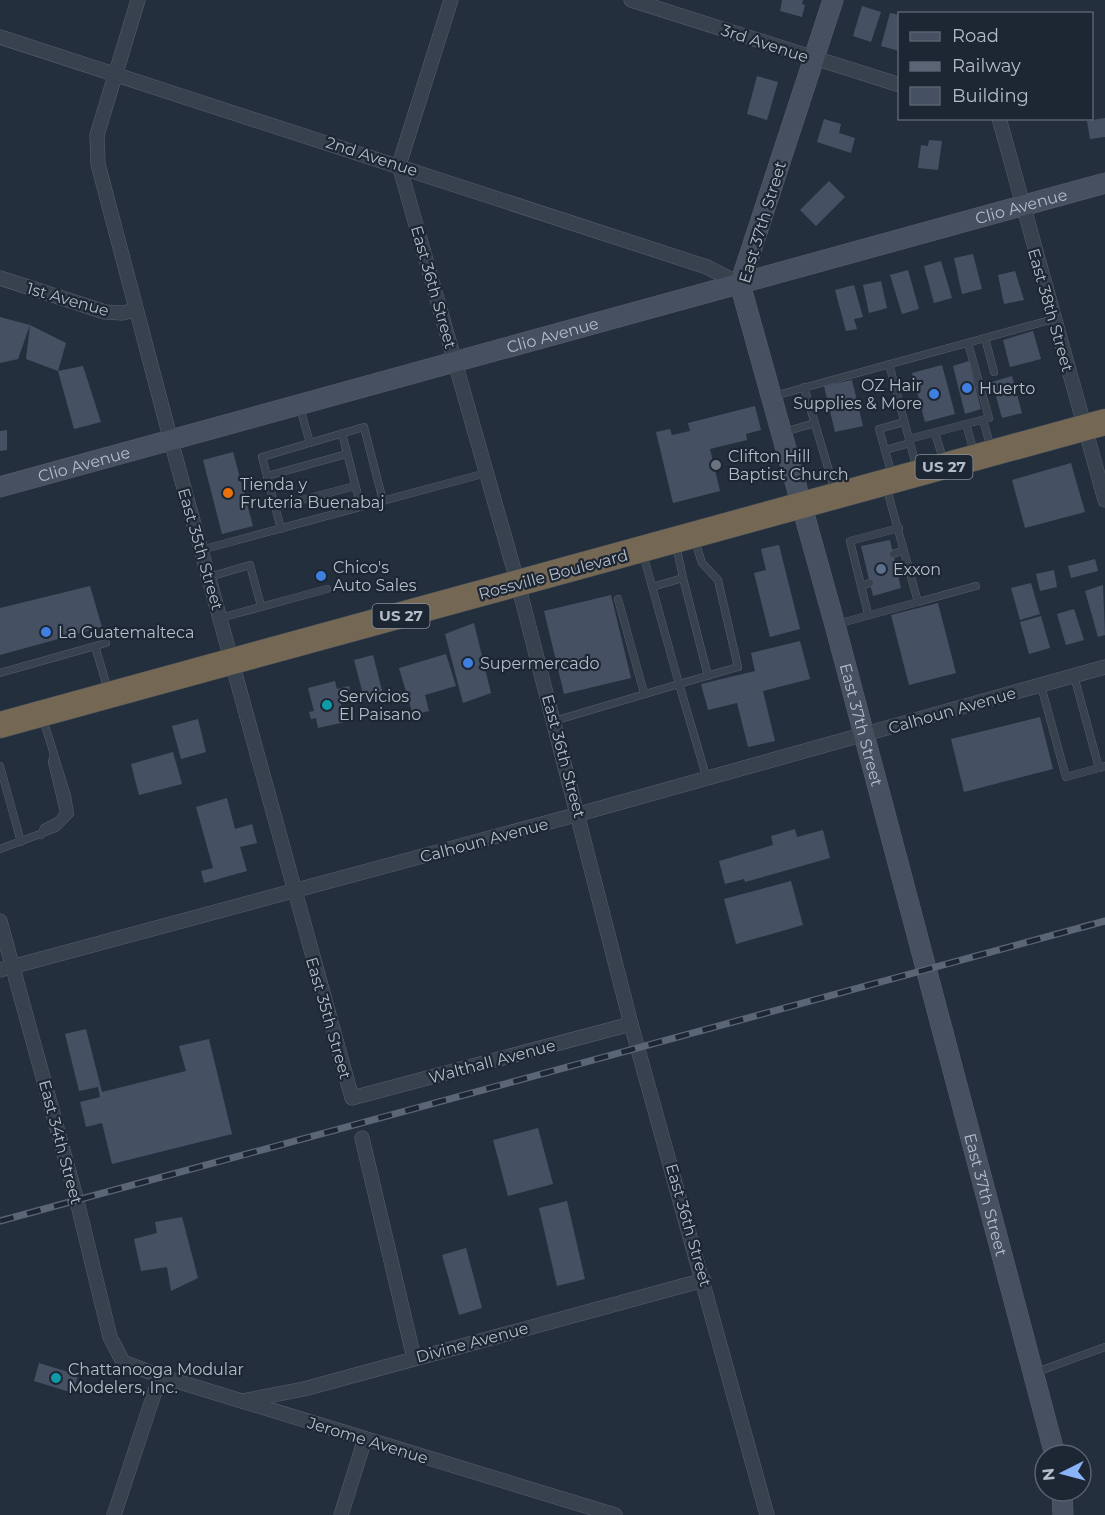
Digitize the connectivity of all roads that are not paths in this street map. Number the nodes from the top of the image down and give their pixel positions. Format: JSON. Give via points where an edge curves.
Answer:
{"nodes":[{"id":1,"x":138,"y":0,"type":"edge"},
{"id":2,"x":451,"y":0,"type":"edge"},
{"id":3,"x":631,"y":0,"type":"edge"},
{"id":4,"x":833,"y":0,"type":"edge"},
{"id":5,"x":0,"y":37,"type":"edge"},
{"id":6,"x":814,"y":59,"type":"junction"},
{"id":7,"x":114,"y":74,"type":"junction"},
{"id":8,"x":898,"y":84,"type":"edge"},
{"id":9,"x":1000,"y":120,"type":"edge"},
{"id":10,"x":399,"y":165,"type":"junction"},
{"id":11,"x":1105,"y":183,"type":"edge"},
{"id":12,"x":1022,"y":206,"type":"junction"},
{"id":13,"x":0,"y":278,"type":"edge"},
{"id":14,"x":740,"y":284,"type":"junction"},
{"id":15,"x":136,"y":310,"type":"junction"},
{"id":16,"x":1054,"y":319,"type":"junction"},
{"id":17,"x":985,"y":338,"type":"junction"},
{"id":18,"x":968,"y":343,"type":"junction"},
{"id":19,"x":455,"y":363,"type":"junction"},
{"id":20,"x":889,"y":364,"type":"junction"},
{"id":21,"x":994,"y":372,"type":"dead end"},
{"id":22,"x":804,"y":387,"type":"junction"},
{"id":23,"x":772,"y":396,"type":"junction"},
{"id":24,"x":299,"y":406,"type":"junction"},
{"id":25,"x":983,"y":420,"type":"junction"},
{"id":26,"x":904,"y":422,"type":"junction"},
{"id":27,"x":815,"y":423,"type":"junction"},
{"id":28,"x":966,"y":424,"type":"junction"},
{"id":29,"x":1095,"y":425,"type":"edge"},
{"id":30,"x":342,"y":433,"type":"junction"},
{"id":31,"x":782,"y":433,"type":"junction"},
{"id":32,"x":935,"y":433,"type":"junction"},
{"id":33,"x":171,"y":441,"type":"junction"},
{"id":34,"x":910,"y":441,"type":"junction"},
{"id":35,"x":310,"y":443,"type":"junction"},
{"id":36,"x":885,"y":450,"type":"junction"},
{"id":37,"x":347,"y":454,"type":"junction"},
{"id":38,"x":984,"y":456,"type":"junction"},
{"id":39,"x":945,"y":466,"type":"junction"},
{"id":40,"x":486,"y":472,"type":"junction"},
{"id":41,"x":919,"y":474,"type":"junction"},
{"id":42,"x":267,"y":476,"type":"junction"},
{"id":43,"x":890,"y":481,"type":"junction"},
{"id":44,"x":355,"y":486,"type":"junction"},
{"id":45,"x":0,"y":487,"type":"edge"},
{"id":46,"x":836,"y":496,"type":"junction"},
{"id":47,"x":383,"y":501,"type":"junction"},
{"id":48,"x":1105,"y":501,"type":"edge"},
{"id":49,"x":802,"y":505,"type":"junction"},
{"id":50,"x":275,"y":507,"type":"junction"},
{"id":51,"x":361,"y":507,"type":"junction"},
{"id":52,"x":899,"y":528,"type":"junction"},
{"id":53,"x":281,"y":529,"type":"junction"},
{"id":54,"x":684,"y":538,"type":"junction"},
{"id":55,"x":201,"y":550,"type":"junction"},
{"id":56,"x":642,"y":550,"type":"junction"},
{"id":57,"x":904,"y":550,"type":"junction"},
{"id":58,"x":893,"y":554,"type":"dead end"},
{"id":59,"x":864,"y":563,"type":"dead end"},
{"id":60,"x":856,"y":566,"type":"junction"},
{"id":61,"x":909,"y":570,"type":"junction"},
{"id":62,"x":897,"y":574,"type":"dead end"},
{"id":63,"x":208,"y":577,"type":"junction"},
{"id":64,"x":683,"y":578,"type":"junction"},
{"id":65,"x":870,"y":583,"type":"dead end"},
{"id":66,"x":518,"y":584,"type":"junction"},
{"id":67,"x":861,"y":586,"type":"junction"},
{"id":68,"x":976,"y":586,"type":"dead end"},
{"id":69,"x":652,"y":587,"type":"junction"},
{"id":70,"x":327,"y":589,"type":"dead end"},
{"id":71,"x":618,"y":599,"type":"dead end"},
{"id":72,"x":918,"y":602,"type":"junction"},
{"id":73,"x":261,"y":606,"type":"junction"},
{"id":74,"x":868,"y":614,"type":"junction"},
{"id":75,"x":220,"y":618,"type":"junction"},
{"id":76,"x":835,"y":625,"type":"junction"},
{"id":77,"x":106,"y":643,"type":"dead end"},
{"id":78,"x":95,"y":646,"type":"junction"},
{"id":79,"x":232,"y":662,"type":"junction"},
{"id":80,"x":1105,"y":668,"type":"edge"},
{"id":81,"x":0,"y":673,"type":"edge"},
{"id":82,"x":708,"y":676,"type":"junction"},
{"id":83,"x":1074,"y":676,"type":"junction"},
{"id":84,"x":679,"y":684,"type":"junction"},
{"id":85,"x":1041,"y":686,"type":"junction"},
{"id":86,"x":644,"y":693,"type":"junction"},
{"id":87,"x":109,"y":696,"type":"junction"},
{"id":88,"x":42,"y":714,"type":"junction"},
{"id":89,"x":554,"y":721,"type":"junction"},
{"id":90,"x":0,"y":725,"type":"edge"},
{"id":91,"x":864,"y":735,"type":"junction"},
{"id":92,"x":0,"y":766,"type":"edge"},
{"id":93,"x":1102,"y":767,"type":"edge"},
{"id":94,"x":707,"y":779,"type":"junction"},
{"id":95,"x":579,"y":814,"type":"junction"},
{"id":96,"x":21,"y":842,"type":"junction"},
{"id":97,"x":0,"y":849,"type":"edge"},
{"id":98,"x":294,"y":892,"type":"junction"},
{"id":99,"x":0,"y":921,"type":"edge"},
{"id":100,"x":7,"y":968,"type":"edge"},
{"id":101,"x":632,"y":1024,"type":"junction"},
{"id":102,"x":352,"y":1098,"type":"joint"},
{"id":103,"x":362,"y":1137,"type":"dead end"},
{"id":104,"x":704,"y":1280,"type":"junction"},
{"id":105,"x":1105,"y":1347,"type":"edge"},
{"id":106,"x":414,"y":1358,"type":"junction"},
{"id":107,"x":123,"y":1362,"type":"joint"},
{"id":108,"x":1034,"y":1372,"type":"junction"},
{"id":109,"x":160,"y":1376,"type":"junction"},
{"id":110,"x":240,"y":1401,"type":"junction"},
{"id":111,"x":365,"y":1439,"type":"junction"},
{"id":112,"x":1052,"y":1443,"type":"edge"},
{"id":113,"x":576,"y":1509,"type":"edge"},
{"id":114,"x":114,"y":1515,"type":"edge"},
{"id":115,"x":341,"y":1515,"type":"edge"},
{"id":116,"x":615,"y":1515,"type":"edge"},
{"id":117,"x":768,"y":1515,"type":"edge"}],
"edges":[{"from":1,"to":7,"type":"street","name":"East 35th Street"},
{"from":2,"to":10,"type":"street"},
{"from":3,"to":6,"type":"street","name":"3rd Avenue"},
{"from":4,"to":6,"type":"main road","name":"East 37th Street"},
{"from":5,"to":7,"type":"street","name":"2nd Avenue"},
{"from":6,"to":8,"type":"street","name":"3rd Avenue"},
{"from":6,"to":14,"type":"main road","name":"East 37th Street"},
{"from":7,"to":10,"type":"street","name":"2nd Avenue"},
{"from":7,"to":15,"type":"street","name":"East 35th Street","via":[[95,149]]},
{"from":9,"to":12,"type":"street","name":"East 38th Street"},
{"from":10,"to":14,"type":"street","name":"2nd Avenue","via":[[707,267]]},
{"from":10,"to":19,"type":"street","name":"East 36th Street"},
{"from":11,"to":12,"type":"main road","name":"Clio Avenue"},
{"from":12,"to":14,"type":"main road","name":"Clio Avenue"},
{"from":12,"to":16,"type":"street","name":"East 38th Street"},
{"from":13,"to":15,"type":"street","name":"1st Avenue","via":[[105,312]]},
{"from":14,"to":19,"type":"main road","name":"Clio Avenue"},
{"from":14,"to":23,"type":"main road","name":"East 37th Street"},
{"from":15,"to":33,"type":"street","name":"East 35th Street"},
{"from":16,"to":17,"type":"lane"},
{"from":16,"to":29,"type":"street","name":"East 38th Street"},
{"from":17,"to":18,"type":"lane"},
{"from":17,"to":21,"type":"lane"},
{"from":18,"to":20,"type":"lane"},
{"from":18,"to":25,"type":"lane","via":[[989,418]]},
{"from":19,"to":24,"type":"main road","name":"Clio Avenue"},
{"from":19,"to":40,"type":"street","name":"East 36th Street"},
{"from":20,"to":22,"type":"lane"},
{"from":20,"to":26,"type":"lane"},
{"from":22,"to":23,"type":"lane"},
{"from":22,"to":27,"type":"lane"},
{"from":23,"to":31,"type":"main road","name":"East 37th Street"},
{"from":24,"to":33,"type":"main road","name":"Clio Avenue"},
{"from":24,"to":35,"type":"lane"},
{"from":25,"to":28,"type":"lane"},
{"from":25,"to":38,"type":"lane"},
{"from":26,"to":34,"type":"lane"},
{"from":26,"to":36,"type":"lane","via":[[879,429]]},
{"from":27,"to":31,"type":"lane"},
{"from":27,"to":46,"type":"lane"},
{"from":28,"to":32,"type":"lane"},
{"from":28,"to":38,"type":"lane"},
{"from":29,"to":38,"type":"highway","name":"Rossville Boulevard","number":"US 27"},
{"from":29,"to":48,"type":"street","name":"East 38th Street"},
{"from":30,"to":35,"type":"lane"},
{"from":30,"to":37,"type":"lane"},
{"from":30,"to":47,"type":"lane","via":[[364,427]]},
{"from":31,"to":49,"type":"main road","name":"East 37th Street"},
{"from":32,"to":34,"type":"lane"},
{"from":32,"to":39,"type":"lane"},
{"from":33,"to":45,"type":"main road","name":"Clio Avenue"},
{"from":33,"to":55,"type":"street","name":"East 35th Street"},
{"from":34,"to":36,"type":"lane"},
{"from":34,"to":41,"type":"lane"},
{"from":35,"to":42,"type":"lane","via":[[262,457]]},
{"from":36,"to":43,"type":"lane"},
{"from":37,"to":42,"type":"lane"},
{"from":37,"to":44,"type":"lane"},
{"from":38,"to":39,"type":"highway","name":"Rossville Boulevard","number":"US 27"},
{"from":39,"to":41,"type":"highway","name":"Rossville Boulevard","number":"US 27"},
{"from":40,"to":47,"type":"lane"},
{"from":40,"to":66,"type":"street","name":"East 36th Street"},
{"from":41,"to":43,"type":"highway","name":"Rossville Boulevard","number":"US 27"},
{"from":42,"to":50,"type":"lane"},
{"from":43,"to":46,"type":"highway","name":"Rossville Boulevard","number":"US 27"},
{"from":43,"to":52,"type":"lane"},
{"from":44,"to":50,"type":"lane"},
{"from":44,"to":51,"type":"lane"},
{"from":46,"to":49,"type":"highway","name":"Rossville Boulevard","number":"US 27"},
{"from":47,"to":51,"type":"lane"},
{"from":49,"to":54,"type":"highway","name":"Rossville Boulevard","number":"US 27"},
{"from":49,"to":76,"type":"main road","name":"East 37th Street"},
{"from":50,"to":53,"type":"lane"},
{"from":51,"to":53,"type":"lane"},
{"from":52,"to":57,"type":"lane"},
{"from":52,"to":60,"type":"lane","via":[[850,541]]},
{"from":53,"to":55,"type":"lane"},
{"from":54,"to":56,"type":"highway","name":"Rossville Boulevard","number":"US 27"},
{"from":54,"to":64,"type":"lane"},
{"from":54,"to":82,"type":"lane","via":[[718,580],[738,667]]},
{"from":55,"to":63,"type":"street","name":"East 35th Street"},
{"from":56,"to":66,"type":"highway","name":"Rossville Boulevard","number":"US 27"},
{"from":56,"to":69,"type":"lane"},
{"from":57,"to":58,"type":"lane"},
{"from":57,"to":61,"type":"lane"},
{"from":59,"to":60,"type":"lane"},
{"from":60,"to":67,"type":"lane"},
{"from":61,"to":62,"type":"lane"},
{"from":61,"to":72,"type":"lane"},
{"from":63,"to":73,"type":"lane","via":[[250,565]]},
{"from":63,"to":75,"type":"street","name":"East 35th Street"},
{"from":64,"to":69,"type":"lane"},
{"from":64,"to":82,"type":"lane"},
{"from":65,"to":67,"type":"lane"},
{"from":66,"to":79,"type":"highway","name":"Rossville Boulevard","number":"US 27"},
{"from":66,"to":89,"type":"street","name":"East 36th Street"},
{"from":67,"to":74,"type":"lane"},
{"from":68,"to":72,"type":"lane"},
{"from":69,"to":84,"type":"lane"},
{"from":70,"to":73,"type":"lane"},
{"from":71,"to":86,"type":"lane"},
{"from":72,"to":74,"type":"lane"},
{"from":73,"to":75,"type":"lane"},
{"from":74,"to":76,"type":"lane"},
{"from":75,"to":79,"type":"street","name":"East 35th Street"},
{"from":76,"to":91,"type":"main road","name":"East 37th Street"},
{"from":77,"to":78,"type":"lane"},
{"from":78,"to":81,"type":"lane"},
{"from":78,"to":87,"type":"lane"},
{"from":79,"to":87,"type":"highway","name":"Rossville Boulevard","number":"US 27"},
{"from":79,"to":98,"type":"street","name":"East 35th Street"},
{"from":80,"to":83,"type":"street","name":"Calhoun Avenue"},
{"from":82,"to":84,"type":"lane"},
{"from":83,"to":85,"type":"street","name":"Calhoun Avenue"},
{"from":83,"to":93,"type":"lane"},
{"from":84,"to":86,"type":"lane"},
{"from":84,"to":94,"type":"lane"},
{"from":85,"to":91,"type":"street","name":"Calhoun Avenue"},
{"from":85,"to":93,"type":"lane","via":[[1066,777]]},
{"from":86,"to":89,"type":"lane"},
{"from":87,"to":88,"type":"highway","name":"Rossville Boulevard","number":"US 27"},
{"from":88,"to":90,"type":"highway","name":"Rossville Boulevard","number":"US 27"},
{"from":88,"to":96,"type":"lane","via":[[70,814],[63,824]]},
{"from":89,"to":95,"type":"street","name":"East 36th Street"},
{"from":91,"to":94,"type":"street","name":"Calhoun Avenue"},
{"from":91,"to":108,"type":"main road","name":"East 37th Street"},
{"from":92,"to":96,"type":"lane"},
{"from":94,"to":95,"type":"street","name":"Calhoun Avenue"},
{"from":95,"to":98,"type":"street","name":"Calhoun Avenue"},
{"from":95,"to":101,"type":"street","name":"East 36th Street"},
{"from":96,"to":97,"type":"lane"},
{"from":98,"to":100,"type":"street","name":"Calhoun Avenue"},
{"from":98,"to":102,"type":"street","name":"East 35th Street"},
{"from":99,"to":100,"type":"street","name":"East 34th Street"},
{"from":100,"to":107,"type":"street","name":"East 34th Street","via":[[77,1201],[110,1337]]},
{"from":101,"to":102,"type":"street","name":"Walthall Avenue"},
{"from":101,"to":104,"type":"street","name":"East 36th Street"},
{"from":103,"to":106,"type":"street"},
{"from":104,"to":106,"type":"street","name":"Divine Avenue"},
{"from":104,"to":117,"type":"street","name":"East 36th Street"},
{"from":105,"to":108,"type":"lane"},
{"from":106,"to":110,"type":"street","name":"Divine Avenue","via":[[304,1389]]},
{"from":107,"to":109,"type":"street","name":"Jerome Avenue"},
{"from":108,"to":112,"type":"main road","name":"East 37th Street"},
{"from":109,"to":110,"type":"street","name":"Jerome Avenue"},
{"from":109,"to":114,"type":"street"},
{"from":110,"to":111,"type":"street","name":"Jerome Avenue"},
{"from":111,"to":113,"type":"street","name":"Jerome Avenue"},
{"from":111,"to":115,"type":"street"},
{"from":113,"to":116,"type":"street","name":"Jerome Avenue"}]}
